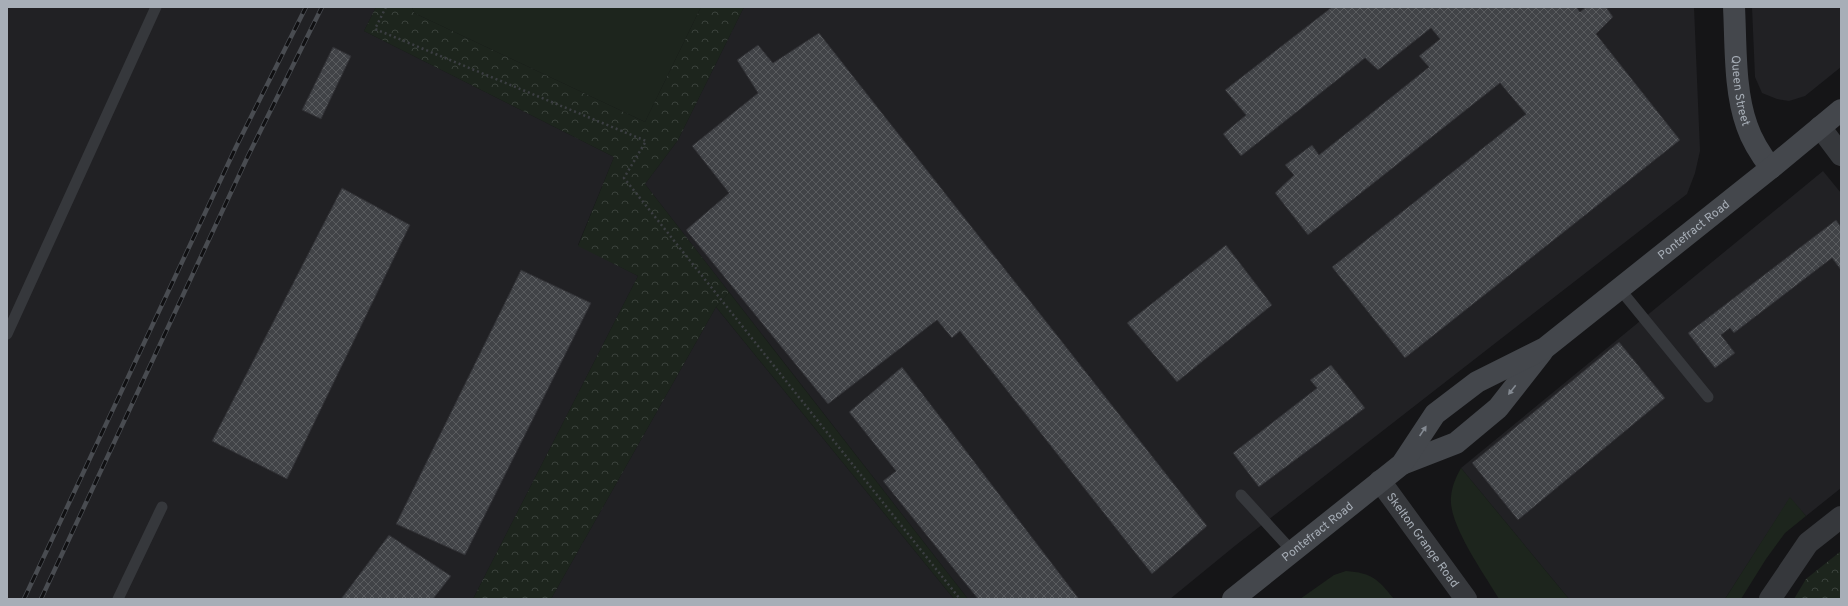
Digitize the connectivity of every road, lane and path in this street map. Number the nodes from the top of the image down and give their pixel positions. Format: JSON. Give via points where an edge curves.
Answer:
{"nodes":[{"id":1,"x":156,"y":7,"type":"edge"},
{"id":2,"x":386,"y":7,"type":"edge"},
{"id":3,"x":1734,"y":7,"type":"edge"},
{"id":4,"x":1841,"y":110,"type":"edge"},
{"id":5,"x":1820,"y":127,"type":"junction"},
{"id":6,"x":1841,"y":155,"type":"edge"},
{"id":7,"x":1771,"y":168,"type":"junction"},
{"id":8,"x":1620,"y":288,"type":"junction"},
{"id":9,"x":7,"y":334,"type":"edge"},
{"id":10,"x":1545,"y":348,"type":"junction"},
{"id":11,"x":1708,"y":397,"type":"dead end"},
{"id":12,"x":1402,"y":464,"type":"junction"},
{"id":13,"x":1380,"y":481,"type":"junction"},
{"id":14,"x":1241,"y":495,"type":"dead end"},
{"id":15,"x":162,"y":507,"type":"dead end"},
{"id":16,"x":1841,"y":517,"type":"edge"},
{"id":17,"x":1293,"y":552,"type":"junction"},
{"id":18,"x":118,"y":599,"type":"edge"},
{"id":19,"x":960,"y":599,"type":"edge"},
{"id":20,"x":1233,"y":599,"type":"edge"},
{"id":21,"x":1466,"y":599,"type":"edge"},
{"id":22,"x":1770,"y":599,"type":"edge"}],
"edges":[{"from":1,"to":9,"type":"lane"},
{"from":2,"to":19,"type":"path","via":[[375,29],[646,141],[624,178]]},
{"from":3,"to":7,"type":"main road","name":"Queen Street","via":[[1740,100],[1747,126]]},
{"from":4,"to":5,"type":"main road","name":"Pontefract Road"},
{"from":5,"to":6,"type":"street"},
{"from":5,"to":7,"type":"main road","name":"Pontefract Road"},
{"from":7,"to":8,"type":"main road","name":"Pontefract Road"},
{"from":8,"to":10,"type":"main road","name":"Pontefract Road"},
{"from":8,"to":11,"type":"lane"},
{"from":12,"to":10,"type":"main road","name":"Pontefract Road","one_way":true,"via":[[1436,414],[1477,382]]},
{"from":10,"to":12,"type":"main road","name":"Pontefract Road","one_way":true,"via":[[1498,408],[1456,443]]},
{"from":12,"to":13,"type":"main road","name":"Pontefract Road"},
{"from":13,"to":17,"type":"main road","name":"Pontefract Road"},
{"from":13,"to":21,"type":"street","name":"Skelton Grange Road"},
{"from":14,"to":17,"type":"lane"},
{"from":15,"to":18,"type":"lane"},
{"from":16,"to":22,"type":"street","via":[[1808,543]]},
{"from":17,"to":20,"type":"main road","name":"Pontefract Road"}]}
